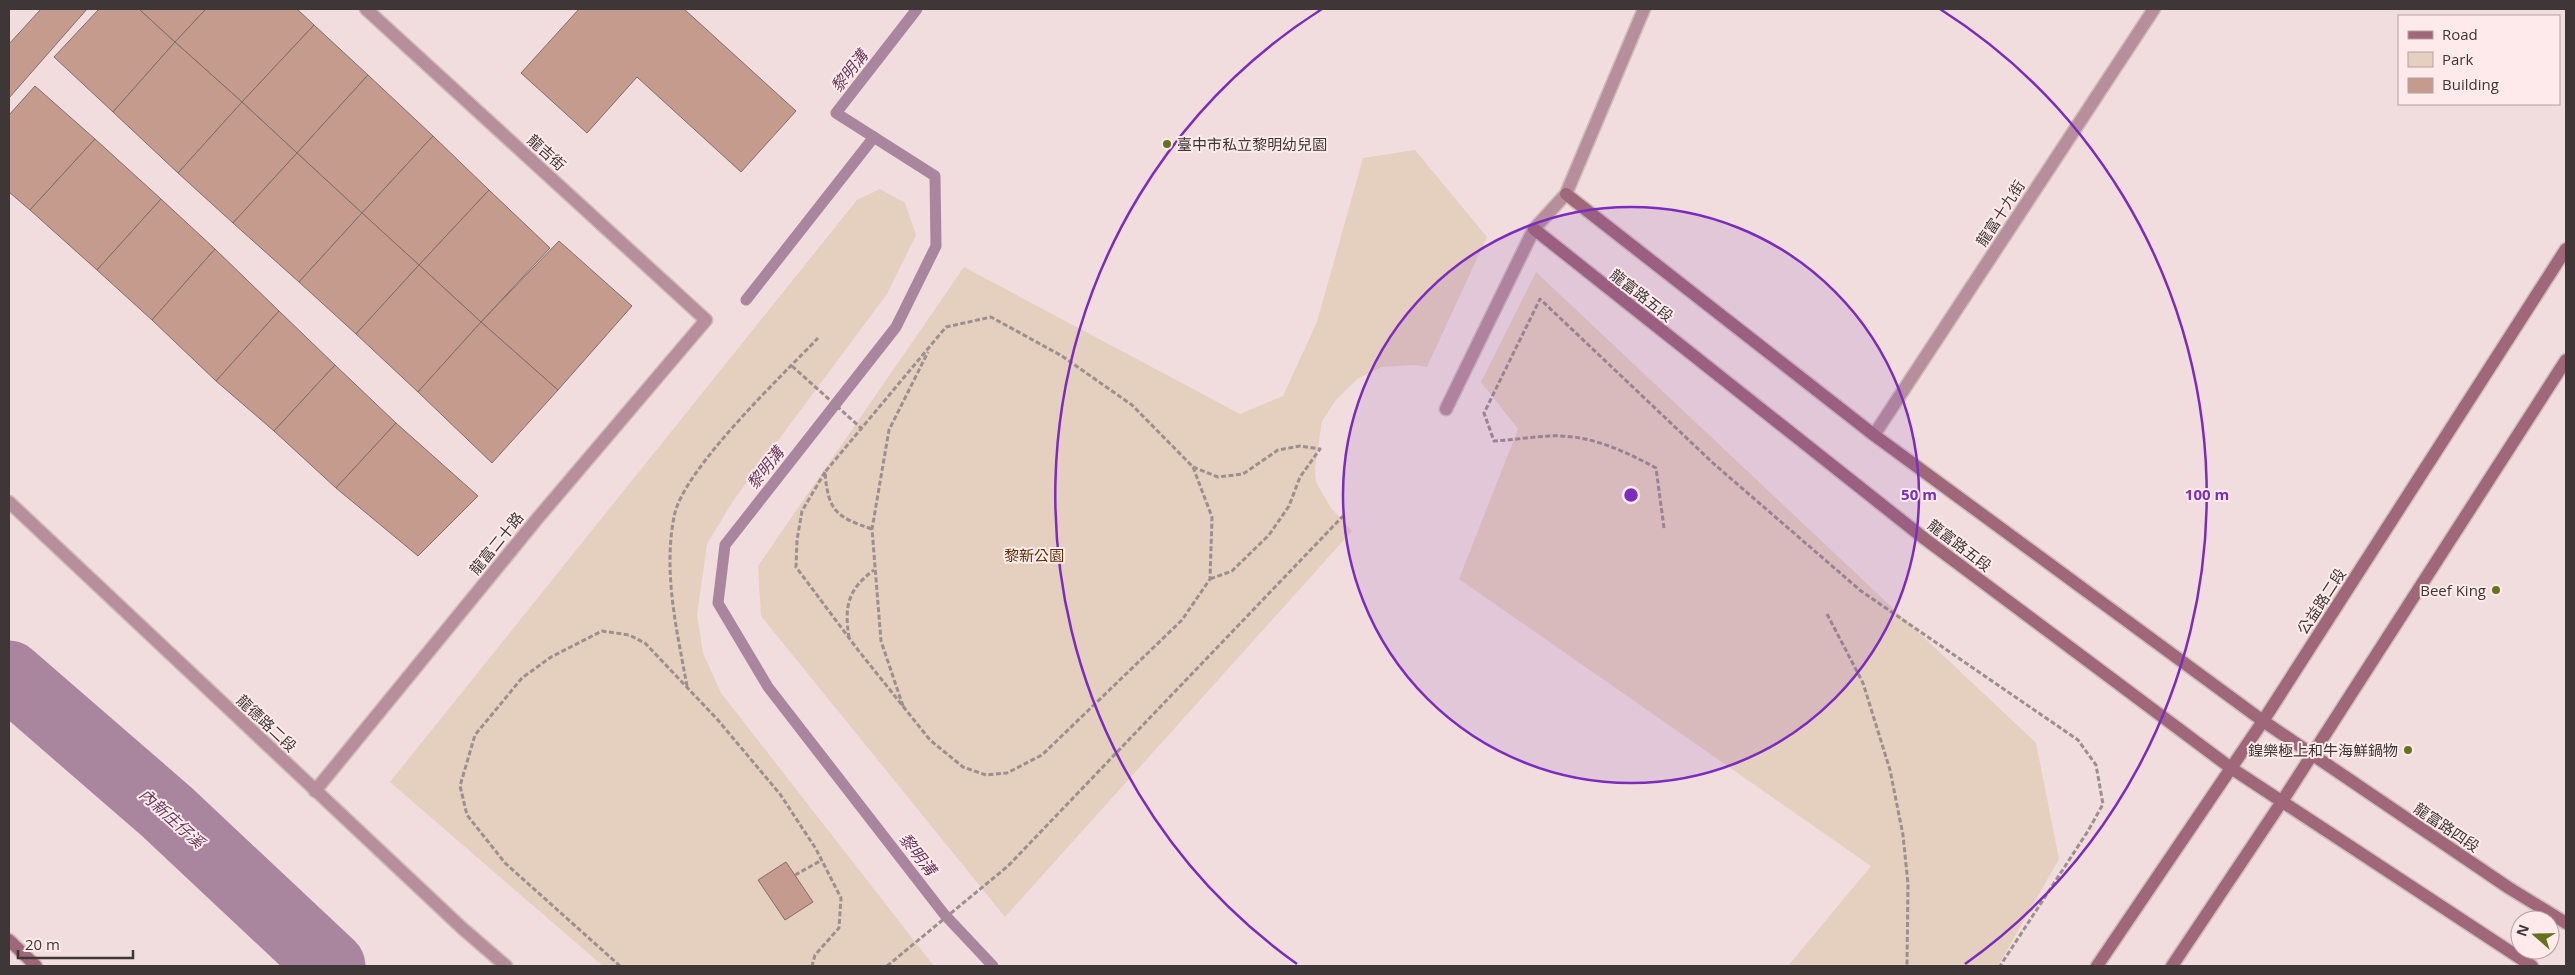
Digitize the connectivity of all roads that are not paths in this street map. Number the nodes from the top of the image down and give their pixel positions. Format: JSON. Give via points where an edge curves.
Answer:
{"nodes":[{"id":1,"x":366,"y":9,"type":"edge"},
{"id":2,"x":1644,"y":9,"type":"edge"},
{"id":3,"x":2154,"y":9,"type":"edge"},
{"id":4,"x":1566,"y":194,"type":"junction"},
{"id":5,"x":1534,"y":229,"type":"junction"},
{"id":6,"x":2566,"y":249,"type":"edge"},
{"id":7,"x":706,"y":320,"type":"joint"},
{"id":8,"x":2566,"y":360,"type":"edge"},
{"id":9,"x":1446,"y":409,"type":"dead end"},
{"id":10,"x":1874,"y":435,"type":"junction"},
{"id":11,"x":9,"y":502,"type":"edge"},
{"id":12,"x":2263,"y":721,"type":"junction"},
{"id":13,"x":2311,"y":755,"type":"junction"},
{"id":14,"x":2230,"y":768,"type":"junction"},
{"id":15,"x":315,"y":791,"type":"junction"},
{"id":16,"x":2281,"y":803,"type":"junction"},
{"id":17,"x":2566,"y":923,"type":"edge"},
{"id":18,"x":9,"y":940,"type":"edge"},
{"id":19,"x":36,"y":966,"type":"edge"},
{"id":20,"x":506,"y":966,"type":"edge"},
{"id":21,"x":2097,"y":966,"type":"edge"},
{"id":22,"x":2172,"y":966,"type":"edge"},
{"id":23,"x":2532,"y":966,"type":"edge"}],
"edges":[{"from":1,"to":7,"type":"street","name":"龍吉街"},
{"from":2,"to":4,"type":"street"},
{"from":3,"to":10,"type":"street","name":"龍富十九街"},
{"from":4,"to":5,"type":"street"},
{"from":4,"to":10,"type":"street"},
{"from":5,"to":9,"type":"street"},
{"from":5,"to":14,"type":"street","name":"龍富路五段","via":[[1925,539]]},
{"from":6,"to":12,"type":"street","name":"公益路二段"},
{"from":7,"to":15,"type":"street","name":"龍富二十路","via":[[537,519]]},
{"from":8,"to":13,"type":"street"},
{"from":10,"to":12,"type":"street"},
{"from":11,"to":15,"type":"street","name":"龍德路二段"},
{"from":12,"to":13,"type":"street"},
{"from":12,"to":14,"type":"street","name":"公益路二段"},
{"from":13,"to":16,"type":"street"},
{"from":13,"to":17,"type":"street","name":"龍富路四段"},
{"from":14,"to":16,"type":"street","name":"龍富路五段"},
{"from":14,"to":21,"type":"street","name":"公益路二段"},
{"from":15,"to":20,"type":"street","name":"龍德路二段"},
{"from":16,"to":22,"type":"street"},
{"from":16,"to":23,"type":"street"},
{"from":18,"to":19,"type":"street"}]}
